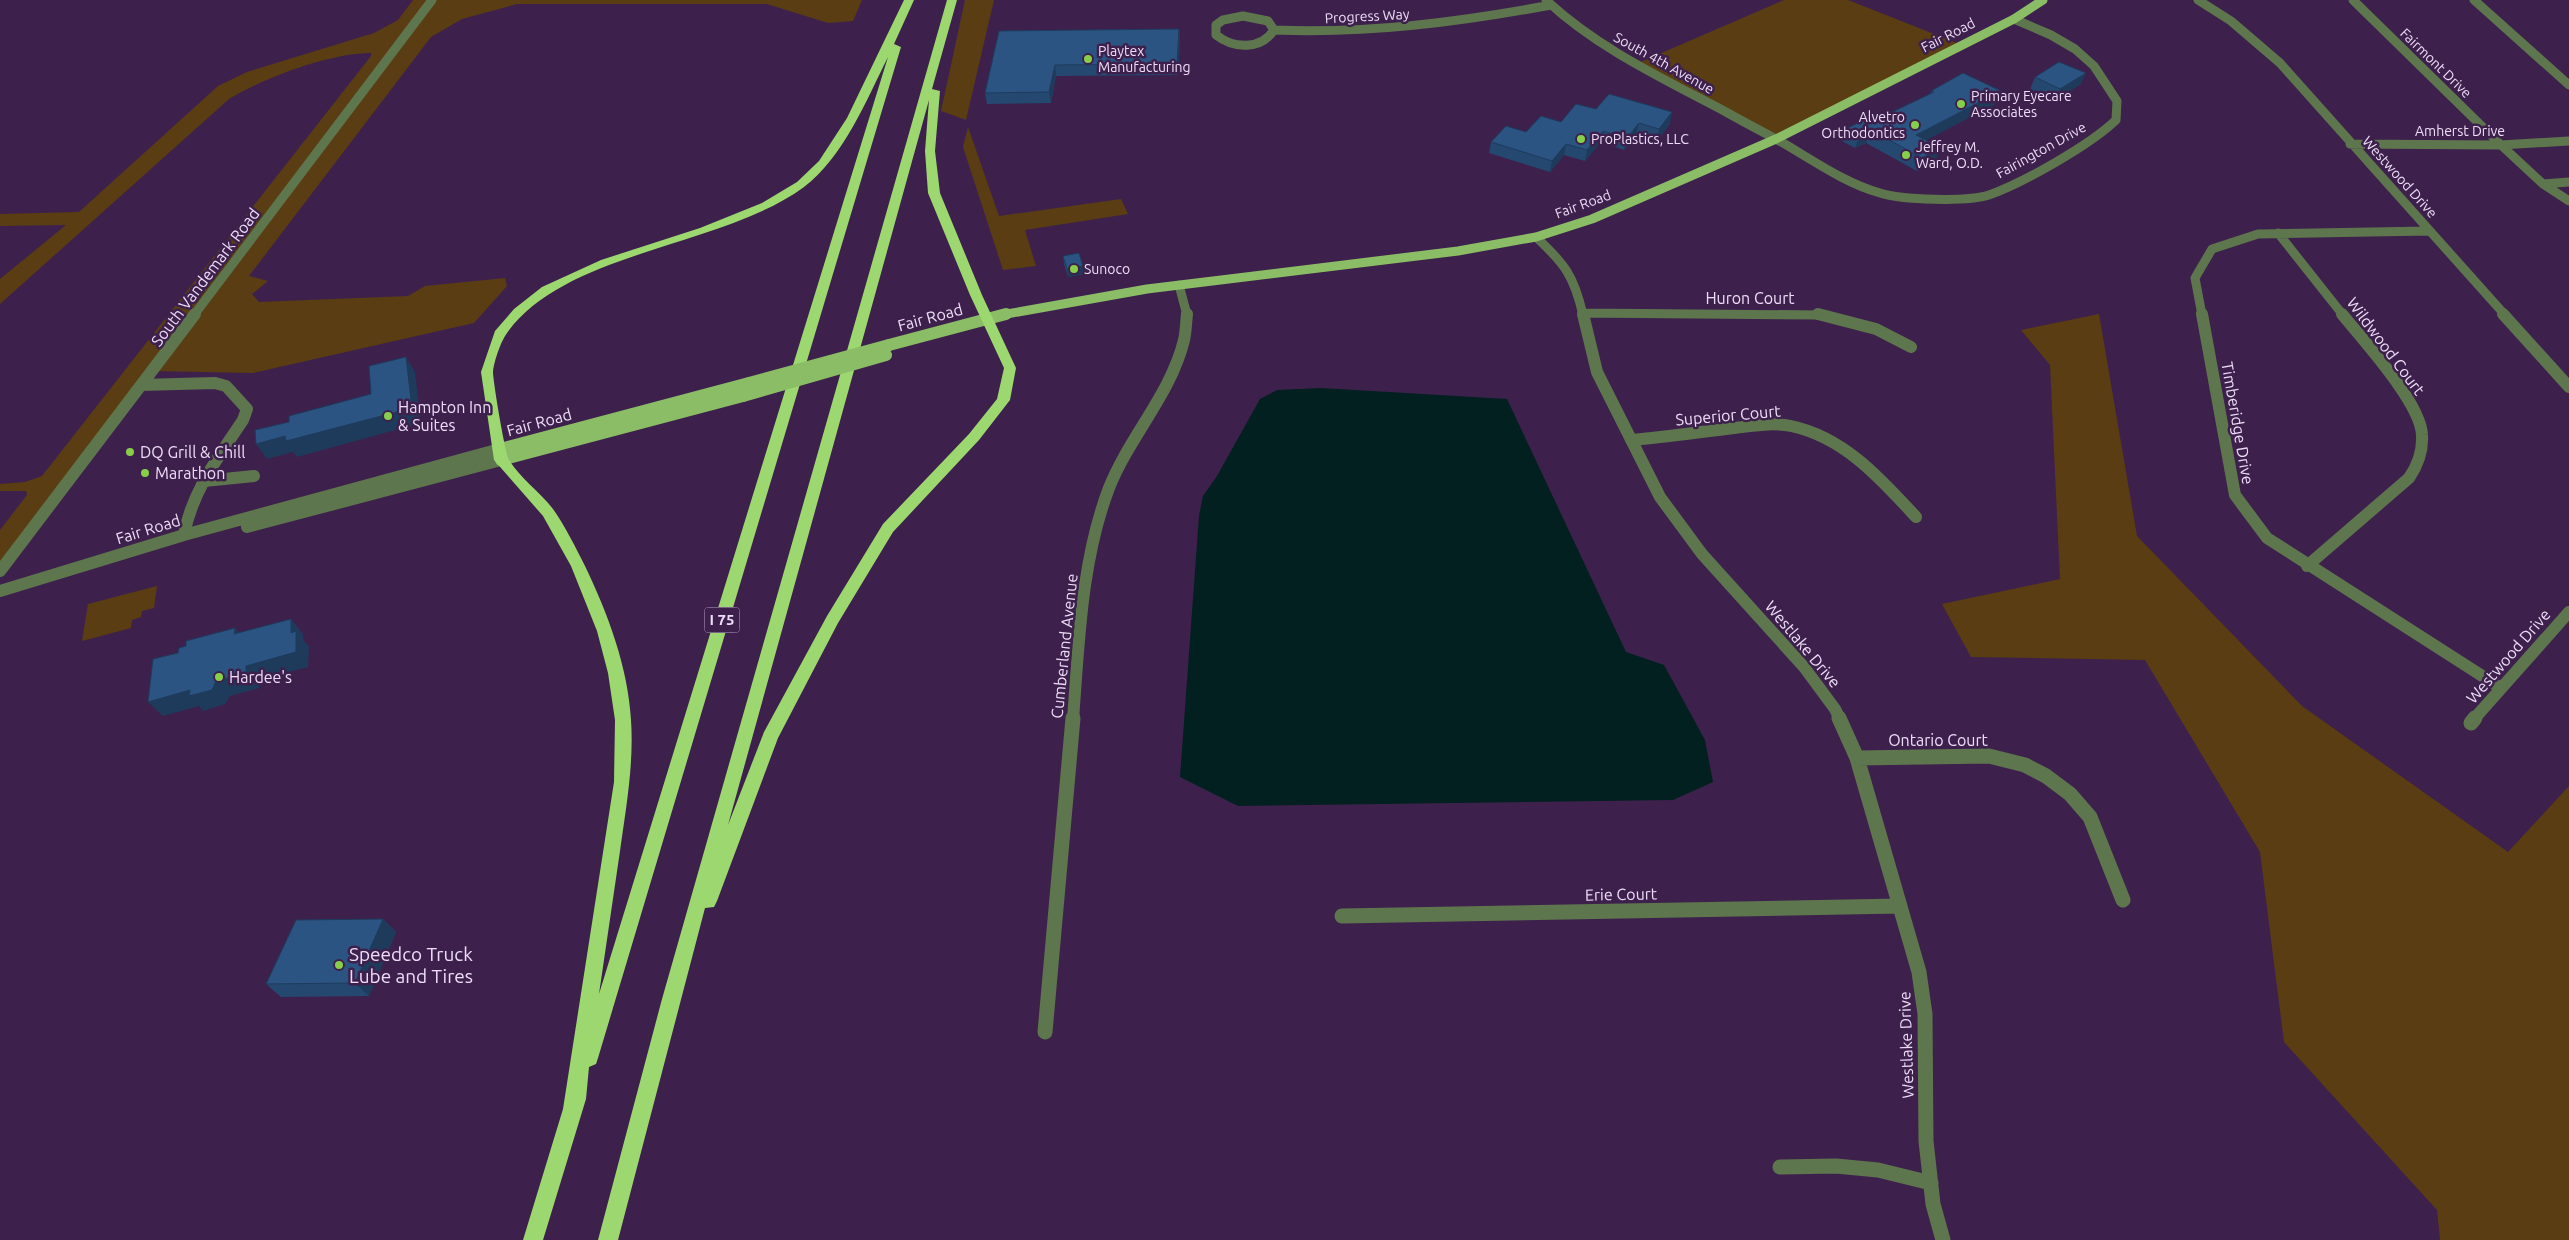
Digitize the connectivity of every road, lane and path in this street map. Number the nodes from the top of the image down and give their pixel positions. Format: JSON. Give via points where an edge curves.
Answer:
{"nodes":[{"id":1,"x":432,"y":0,"type":"edge"},
{"id":2,"x":910,"y":0,"type":"edge"},
{"id":3,"x":2043,"y":0,"type":"edge"},
{"id":4,"x":2198,"y":0,"type":"edge"},
{"id":5,"x":2353,"y":0,"type":"edge"},
{"id":6,"x":2474,"y":0,"type":"edge"},
{"id":7,"x":951,"y":3,"type":"edge"},
{"id":8,"x":1549,"y":3,"type":"edge"},
{"id":9,"x":2014,"y":19,"type":"junction"},
{"id":10,"x":1274,"y":30,"type":"junction"},
{"id":11,"x":2569,"y":85,"type":"edge"},
{"id":12,"x":1776,"y":139,"type":"junction"},
{"id":13,"x":2569,"y":141,"type":"edge"},
{"id":14,"x":2350,"y":144,"type":"junction"},
{"id":15,"x":2501,"y":145,"type":"junction"},
{"id":16,"x":2569,"y":182,"type":"edge"},
{"id":17,"x":2543,"y":184,"type":"junction"},
{"id":18,"x":2569,"y":202,"type":"edge"},
{"id":19,"x":2428,"y":231,"type":"junction"},
{"id":20,"x":2278,"y":233,"type":"junction"},
{"id":21,"x":1536,"y":237,"type":"junction"},
{"id":22,"x":1179,"y":285,"type":"junction"},
{"id":23,"x":1583,"y":313,"type":"junction"},
{"id":24,"x":989,"y":322,"type":"junction"},
{"id":25,"x":1910,"y":347,"type":"dead end"},
{"id":26,"x":888,"y":350,"type":"junction"},
{"id":27,"x":141,"y":385,"type":"junction"},
{"id":28,"x":2569,"y":387,"type":"edge"},
{"id":29,"x":1631,"y":440,"type":"junction"},
{"id":30,"x":500,"y":455,"type":"junction"},
{"id":31,"x":254,"y":476,"type":"dead end"},
{"id":32,"x":204,"y":481,"type":"junction"},
{"id":33,"x":1916,"y":517,"type":"dead end"},
{"id":34,"x":184,"y":535,"type":"junction"},
{"id":35,"x":2307,"y":566,"type":"junction"},
{"id":36,"x":0,"y":571,"type":"edge"},
{"id":37,"x":0,"y":591,"type":"edge"},
{"id":38,"x":2569,"y":612,"type":"edge"},
{"id":39,"x":2501,"y":688,"type":"junction"},
{"id":40,"x":2471,"y":723,"type":"dead end"},
{"id":41,"x":1857,"y":758,"type":"junction"},
{"id":42,"x":2123,"y":900,"type":"dead end"},
{"id":43,"x":1900,"y":906,"type":"junction"},
{"id":44,"x":1342,"y":916,"type":"dead end"},
{"id":45,"x":672,"y":999,"type":"junction"},
{"id":46,"x":1045,"y":1032,"type":"dead end"},
{"id":47,"x":573,"y":1109,"type":"junction"},
{"id":48,"x":1780,"y":1167,"type":"dead end"},
{"id":49,"x":1931,"y":1182,"type":"junction"},
{"id":50,"x":533,"y":1240,"type":"edge"},
{"id":51,"x":608,"y":1240,"type":"edge"},
{"id":52,"x":1943,"y":1240,"type":"edge"}],
"edges":[{"from":1,"to":27,"type":"street","name":"South Vandemark Road"},
{"from":2,"to":30,"type":"highway","via":[[852,118],[823,163],[801,184],[766,205],[564,280],[518,312],[499,334],[487,372]]},
{"from":2,"to":47,"type":"highway","number":"I 75"},
{"from":3,"to":9,"type":"main road","name":"Fair Road"},
{"from":4,"to":14,"type":"street","name":"Westwood Drive","via":[[2241,27],[2280,63]]},
{"from":5,"to":15,"type":"street","name":"Fairmont Drive"},
{"from":6,"to":11,"type":"street"},
{"from":7,"to":24,"type":"highway","via":[[933,101],[930,151],[934,193]]},
{"from":7,"to":45,"type":"highway"},
{"from":8,"to":10,"type":"street","name":"Progress Way","via":[[1440,25],[1350,32]]},
{"from":8,"to":12,"type":"street","name":"South 4th Avenue","via":[[1564,18],[1613,51]]},
{"from":9,"to":12,"type":"main road","name":"Fair Road"},
{"from":9,"to":12,"type":"street","name":"Fairington Drive","via":[[2075,49],[2094,66],[2117,101],[2116,120],[2039,170],[1988,195],[1947,200],[1901,197],[1853,183]]},
{"from":10,"to":10,"type":"street","via":[[1268,21],[1243,16],[1223,20],[1214,30],[1226,42],[1246,45],[1265,40]]},
{"from":12,"to":21,"type":"main road","name":"Fair Road","via":[[1592,219]]},
{"from":13,"to":15,"type":"street","name":"Amherst Drive"},
{"from":14,"to":15,"type":"street","name":"Amherst Drive"},
{"from":14,"to":19,"type":"street","name":"Westwood Drive"},
{"from":15,"to":17,"type":"street","name":"Fairmont Drive"},
{"from":16,"to":17,"type":"street"},
{"from":17,"to":18,"type":"street","name":"Fairmont Drive"},
{"from":19,"to":20,"type":"street","name":"Timberidge Drive"},
{"from":19,"to":28,"type":"street","name":"Westwood Drive"},
{"from":20,"to":35,"type":"street","name":"Timberidge Drive","via":[[2258,234],[2212,249],[2195,278],[2234,496],[2266,538]]},
{"from":20,"to":35,"type":"street","name":"Wildwood Court","via":[[2395,381],[2418,415],[2422,434],[2419,464],[2409,478]]},
{"from":21,"to":22,"type":"main road","name":"Fair Road","via":[[1458,251]]},
{"from":21,"to":23,"type":"street","name":"Westlake Drive","via":[[1562,261],[1578,293]]},
{"from":22,"to":24,"type":"main road","name":"Fair Road","via":[[1016,310]]},
{"from":22,"to":46,"type":"street","name":"Cumberland Avenue","via":[[1187,310],[1184,340],[1168,382],[1139,428],[1109,488],[1090,555]]},
{"from":23,"to":25,"type":"street","name":"Huron Court","via":[[1815,313],[1886,331]]},
{"from":23,"to":29,"type":"street","name":"Westlake Drive","via":[[1597,372]]},
{"from":24,"to":26,"type":"main road","name":"Fair Road"},
{"from":24,"to":45,"type":"highway","via":[[1010,368],[1003,400],[888,528],[832,620],[770,737]]},
{"from":26,"to":30,"type":"main road","name":"Fair Road","bridge":true,"via":[[749,383]]},
{"from":26,"to":30,"type":"main road","name":"Fair Road","bridge":true,"via":[[743,396]]},
{"from":27,"to":32,"type":"street","via":[[215,383],[226,386],[247,408],[243,420]]},
{"from":27,"to":36,"type":"street","name":"South Vandemark Road"},
{"from":29,"to":33,"type":"street","name":"Superior Court","via":[[1764,425],[1791,426],[1814,433],[1842,448],[1878,476]]},
{"from":29,"to":41,"type":"street","name":"Westlake Drive","via":[[1660,497],[1702,554],[1804,667],[1835,710]]},
{"from":30,"to":34,"type":"street","name":"Fair Road"},
{"from":30,"to":37,"type":"street","name":"Fair Road"},
{"from":30,"to":47,"type":"highway","via":[[548,513],[578,566],[605,631],[623,720],[622,782]]},
{"from":31,"to":32,"type":"street"},
{"from":32,"to":34,"type":"street","via":[[185,522]]},
{"from":34,"to":37,"type":"street","name":"Fair Road"},
{"from":35,"to":39,"type":"street","name":"Timberidge Drive"},
{"from":38,"to":39,"type":"street","name":"Westwood Drive"},
{"from":39,"to":40,"type":"street","name":"Westwood Drive"},
{"from":41,"to":42,"type":"street","name":"Ontario Court","via":[[1989,756],[2025,765],[2046,776],[2070,794],[2090,817]]},
{"from":41,"to":43,"type":"street","name":"Westlake Drive"},
{"from":43,"to":44,"type":"street","name":"Erie Court"},
{"from":43,"to":49,"type":"street","name":"Westlake Drive","via":[[1919,972],[1925,1014],[1926,1141]]},
{"from":45,"to":51,"type":"highway"},
{"from":47,"to":50,"type":"highway","number":"I 75"},
{"from":48,"to":49,"type":"street","via":[[1836,1166],[1878,1170]]},
{"from":49,"to":52,"type":"street","name":"Westlake Drive"}]}
